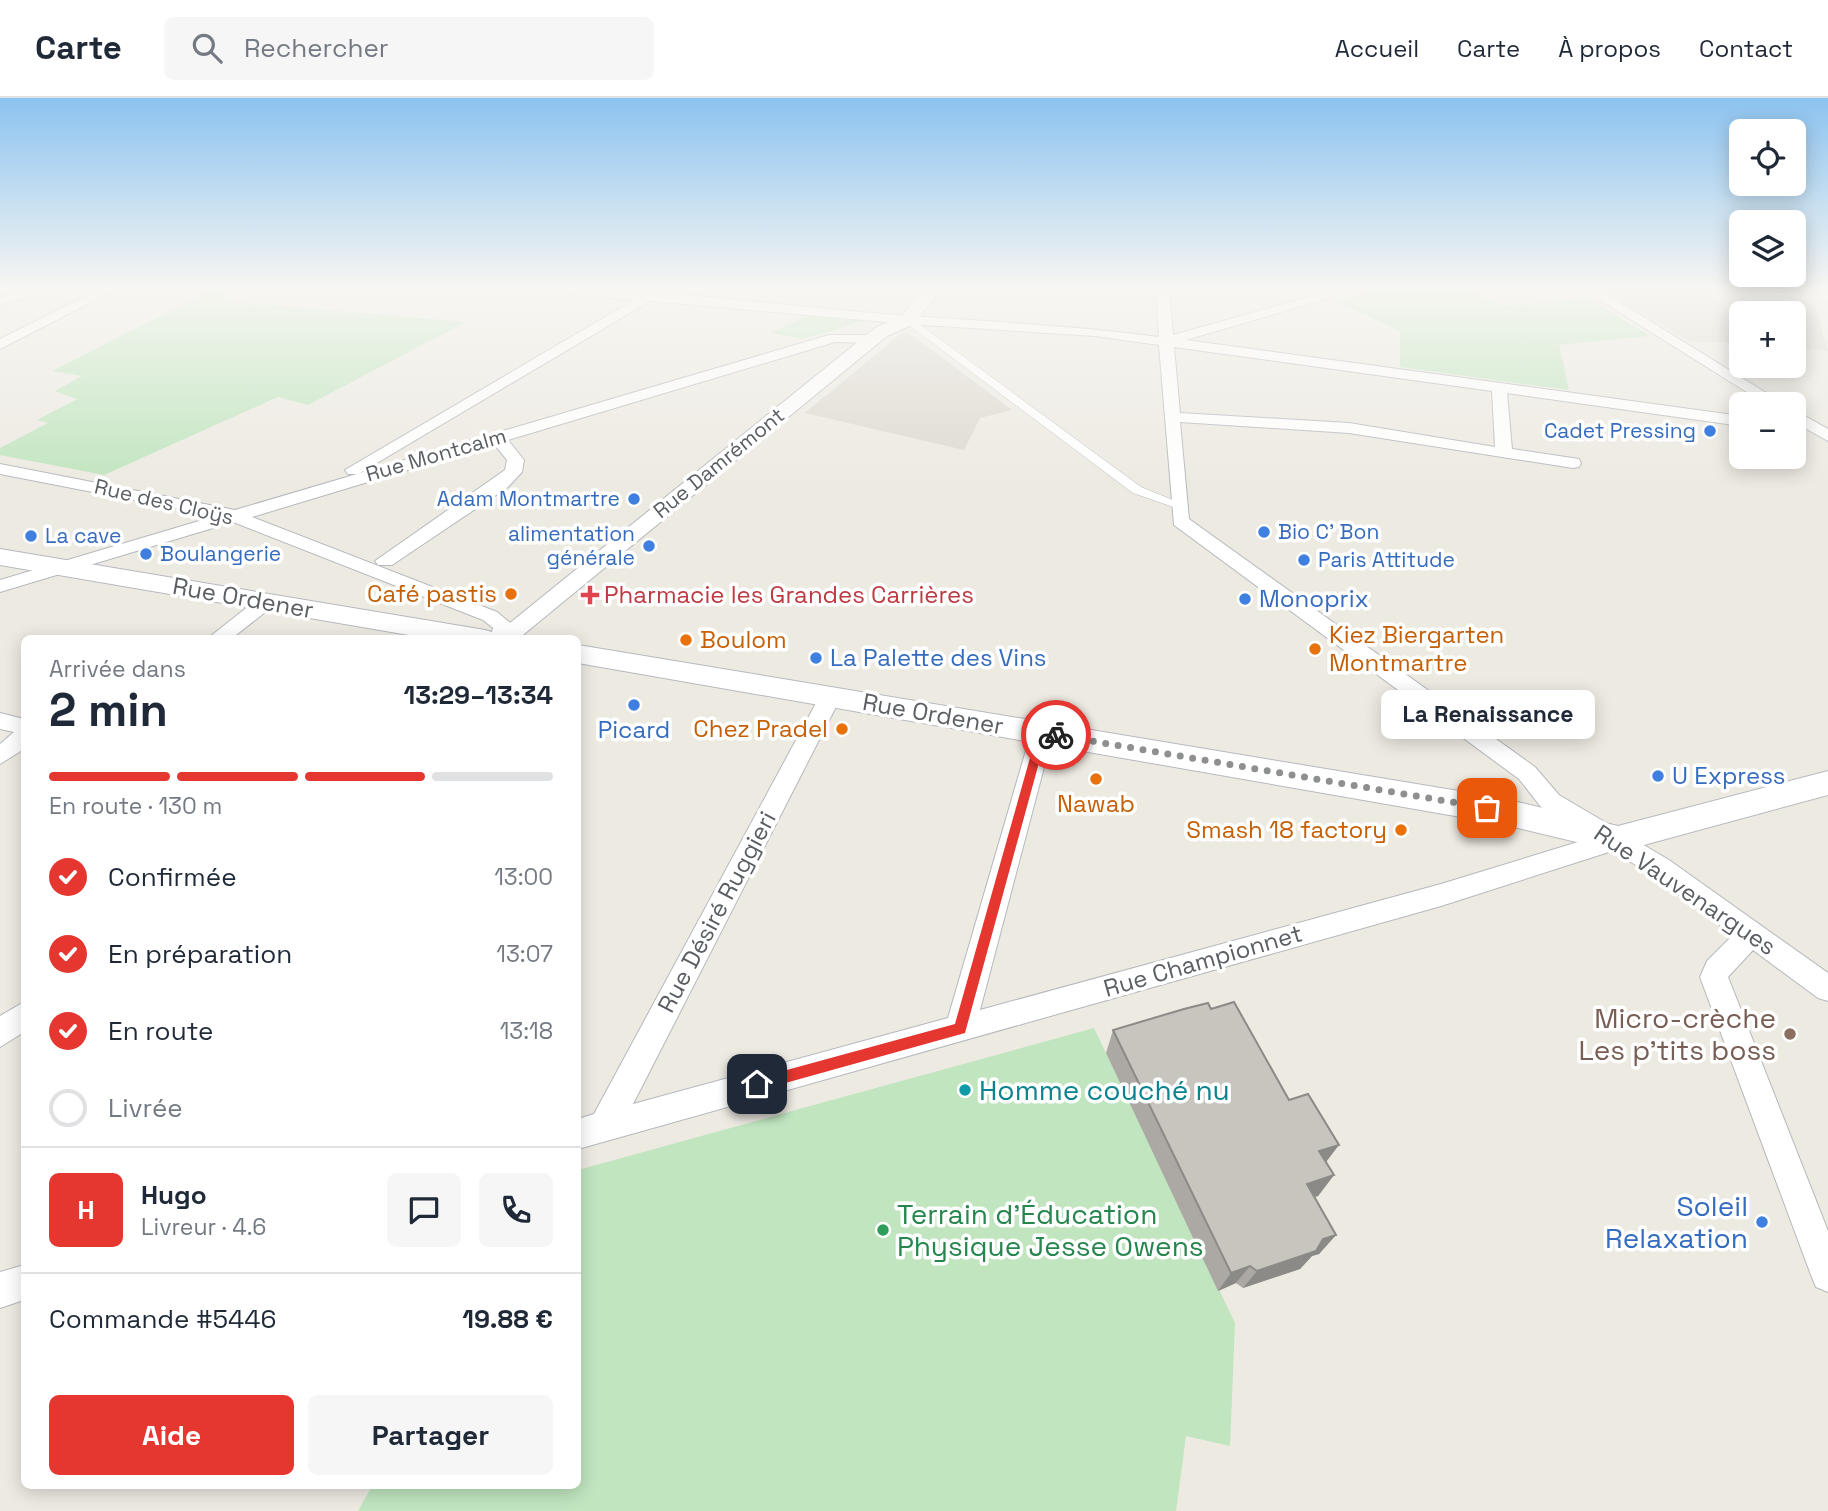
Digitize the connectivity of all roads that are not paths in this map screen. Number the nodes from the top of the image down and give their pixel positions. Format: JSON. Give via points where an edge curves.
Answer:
{"nodes":[{"id":1,"x":553,"y":353,"type":"edge"},
{"id":2,"x":784,"y":353,"type":"edge"},
{"id":3,"x":856,"y":353,"type":"edge"},
{"id":4,"x":952,"y":353,"type":"edge"},
{"id":5,"x":1165,"y":353,"type":"edge"},
{"id":6,"x":1251,"y":353,"type":"edge"},
{"id":7,"x":1693,"y":353,"type":"edge"},
{"id":8,"x":1499,"y":388,"type":"junction"},
{"id":9,"x":1756,"y":392,"type":"edge"},
{"id":10,"x":1173,"y":417,"type":"junction"},
{"id":11,"x":1729,"y":419,"type":"edge"},
{"id":12,"x":1806,"y":422,"type":"edge"},
{"id":13,"x":1806,"y":430,"type":"edge"},
{"id":14,"x":1826,"y":434,"type":"edge"},
{"id":15,"x":498,"y":438,"type":"junction"},
{"id":16,"x":1504,"y":453,"type":"junction"},
{"id":17,"x":1573,"y":463,"type":"dead end"},
{"id":18,"x":0,"y":469,"type":"edge"},
{"id":19,"x":338,"y":484,"type":"junction"},
{"id":20,"x":1179,"y":505,"type":"junction"},
{"id":21,"x":234,"y":516,"type":"junction"},
{"id":22,"x":0,"y":557,"type":"edge"},
{"id":23,"x":385,"y":561,"type":"dead end"},
{"id":24,"x":63,"y":568,"type":"junction"},
{"id":25,"x":0,"y":586,"type":"edge"},
{"id":26,"x":266,"y":602,"type":"junction"},
{"id":27,"x":222,"y":635,"type":"edge"},
{"id":28,"x":461,"y":635,"type":"edge"},
{"id":29,"x":502,"y":635,"type":"edge"},
{"id":30,"x":506,"y":635,"type":"edge"},
{"id":31,"x":581,"y":655,"type":"edge"},
{"id":32,"x":830,"y":697,"type":"junction"},
{"id":33,"x":0,"y":722,"type":"edge"},
{"id":34,"x":21,"y":726,"type":"edge"},
{"id":35,"x":1042,"y":733,"type":"junction"},
{"id":36,"x":21,"y":739,"type":"edge"},
{"id":37,"x":0,"y":756,"type":"edge"},
{"id":38,"x":1828,"y":783,"type":"edge"},
{"id":39,"x":1618,"y":839,"type":"junction"},
{"id":40,"x":1751,"y":934,"type":"junction"},
{"id":41,"x":1828,"y":989,"type":"edge"},
{"id":42,"x":21,"y":1017,"type":"edge"},
{"id":43,"x":960,"y":1028,"type":"junction"},
{"id":44,"x":0,"y":1034,"type":"edge"},
{"id":45,"x":591,"y":1130,"type":"edge"},
{"id":46,"x":1828,"y":1275,"type":"edge"},
{"id":47,"x":21,"y":1284,"type":"edge"},
{"id":48,"x":0,"y":1290,"type":"edge"}],
"edges":[{"from":1,"to":19,"type":"street","via":[[340,478]]},
{"from":2,"to":15,"type":"street","name":"Rue Montcalm"},
{"from":3,"to":30,"type":"street","name":"Rue Damrémont"},
{"from":4,"to":20,"type":"street","via":[[1137,490]]},
{"from":5,"to":10,"type":"street"},
{"from":6,"to":8,"type":"street"},
{"from":7,"to":9,"type":"street"},
{"from":8,"to":11,"type":"street"},
{"from":8,"to":16,"type":"street"},
{"from":10,"to":16,"type":"street","via":[[1349,428]]},
{"from":10,"to":20,"type":"street"},
{"from":12,"to":14,"type":"street"},
{"from":13,"to":14,"type":"street"},
{"from":15,"to":19,"type":"street","name":"Rue Montcalm"},
{"from":15,"to":23,"type":"street","via":[[516,460],[513,472]]},
{"from":16,"to":17,"type":"street"},
{"from":18,"to":21,"type":"street","name":"Rue des Cloÿs"},
{"from":19,"to":21,"type":"street","name":"Rue Montcalm"},
{"from":20,"to":39,"type":"street","name":"Rue Vauvenargues","via":[[1180,521],[1527,773],[1550,801]]},
{"from":21,"to":24,"type":"street","name":"Rue Montcalm"},
{"from":21,"to":29,"type":"street","name":"Rue des Cloÿs","via":[[491,616],[504,626]]},
{"from":22,"to":24,"type":"main road","name":"Rue Ordener"},
{"from":24,"to":25,"type":"street","name":"Rue Montcalm"},
{"from":24,"to":26,"type":"main road","name":"Rue Ordener"},
{"from":26,"to":27,"type":"street"},
{"from":26,"to":28,"type":"main road","name":"Rue Ordener"},
{"from":31,"to":32,"type":"main road","name":"Rue Ordener"},
{"from":32,"to":35,"type":"main road","name":"Rue Ordener"},
{"from":32,"to":45,"type":"street","name":"Rue Désiré Ruggieri"},
{"from":33,"to":34,"type":"street"},
{"from":35,"to":39,"type":"main road","name":"Rue Ordener","via":[[1492,809]]},
{"from":35,"to":43,"type":"street"},
{"from":36,"to":37,"type":"street"},
{"from":38,"to":39,"type":"main road","name":"Rue Championnet"},
{"from":39,"to":40,"type":"street","name":"Rue Vauvenargues"},
{"from":39,"to":43,"type":"street","name":"Rue Championnet","via":[[1427,899]]},
{"from":40,"to":41,"type":"street","name":"Rue Vauvenargues"},
{"from":40,"to":46,"type":"street","via":[[1714,977]]},
{"from":42,"to":44,"type":"street"},
{"from":43,"to":45,"type":"street","name":"Rue Championnet"},
{"from":47,"to":48,"type":"street"}]}
